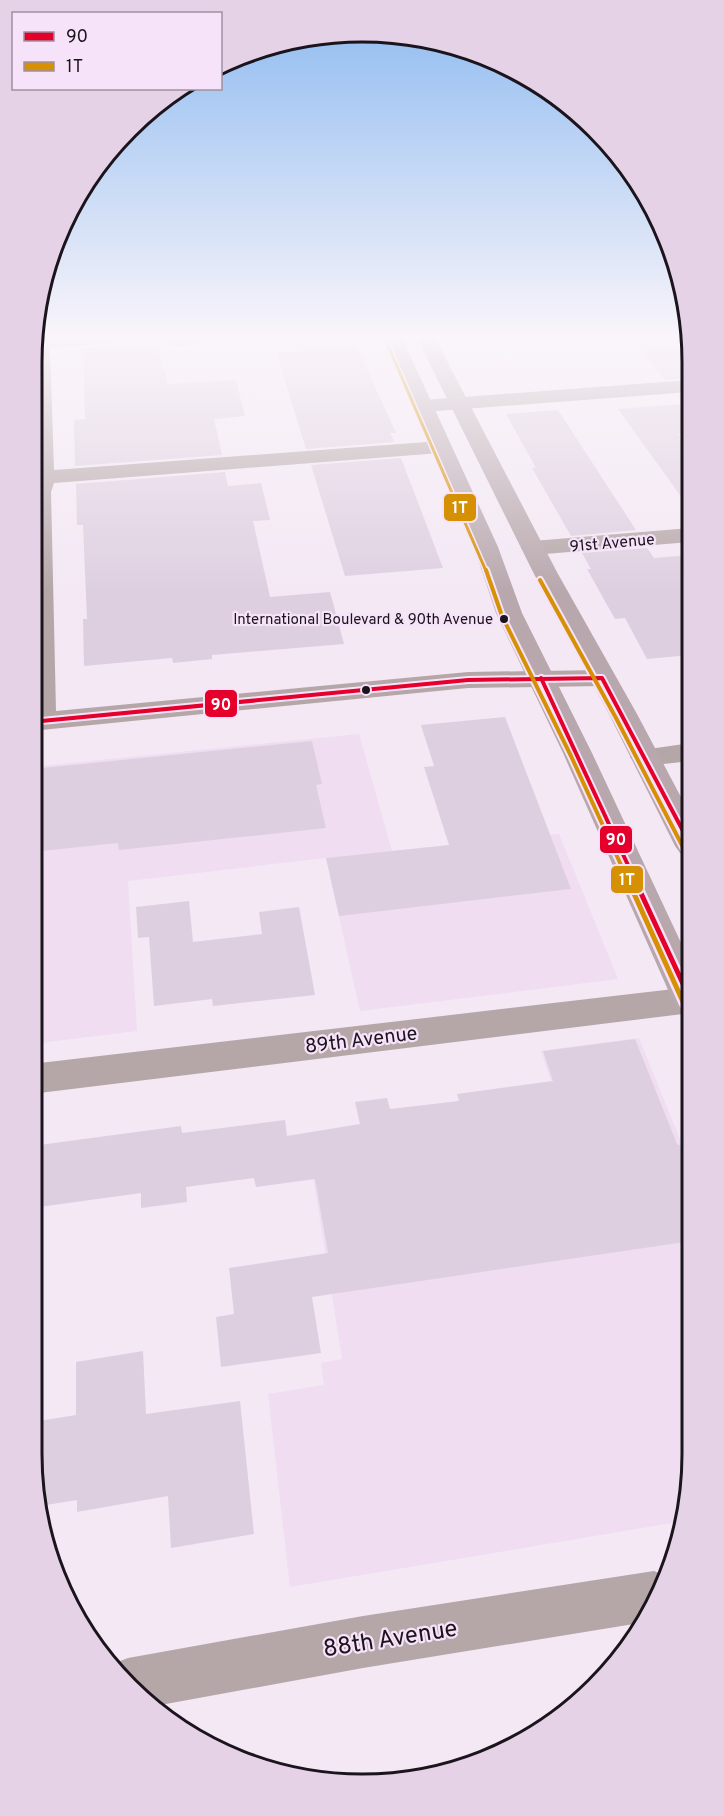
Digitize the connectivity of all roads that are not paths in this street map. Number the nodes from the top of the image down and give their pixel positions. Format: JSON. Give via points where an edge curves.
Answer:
{"nodes":[{"id":1,"x":430,"y":423,"type":"edge"},
{"id":2,"x":470,"y":423,"type":"edge"},
{"id":3,"x":440,"y":447,"type":"junction"},
{"id":4,"x":42,"y":478,"type":"edge"},
{"id":5,"x":682,"y":536,"type":"edge"},
{"id":6,"x":533,"y":548,"type":"junction"},
{"id":7,"x":541,"y":678,"type":"junction"},
{"id":8,"x":602,"y":678,"type":"junction"},
{"id":9,"x":42,"y":721,"type":"edge"},
{"id":10,"x":682,"y":753,"type":"edge"},
{"id":11,"x":645,"y":757,"type":"junction"},
{"id":12,"x":682,"y":829,"type":"edge"},
{"id":13,"x":682,"y":982,"type":"edge"},
{"id":14,"x":682,"y":1002,"type":"edge"},
{"id":15,"x":42,"y":1078,"type":"edge"},
{"id":16,"x":649,"y":1597,"type":"edge"},
{"id":17,"x":138,"y":1682,"type":"edge"}],
"edges":[{"from":1,"to":3,"type":"main road"},
{"from":2,"to":6,"type":"main road"},
{"from":3,"to":4,"type":"street"},
{"from":3,"to":7,"type":"main road"},
{"from":5,"to":6,"type":"street","name":"91st Avenue"},
{"from":6,"to":8,"type":"main road"},
{"from":7,"to":8,"type":"street"},
{"from":7,"to":9,"type":"street","via":[[468,680]]},
{"from":7,"to":13,"type":"main road"},
{"from":8,"to":11,"type":"main road"},
{"from":10,"to":11,"type":"street"},
{"from":11,"to":12,"type":"main road"},
{"from":14,"to":15,"type":"street","name":"89th Avenue"},
{"from":16,"to":17,"type":"street","name":"88th Avenue"}]}
